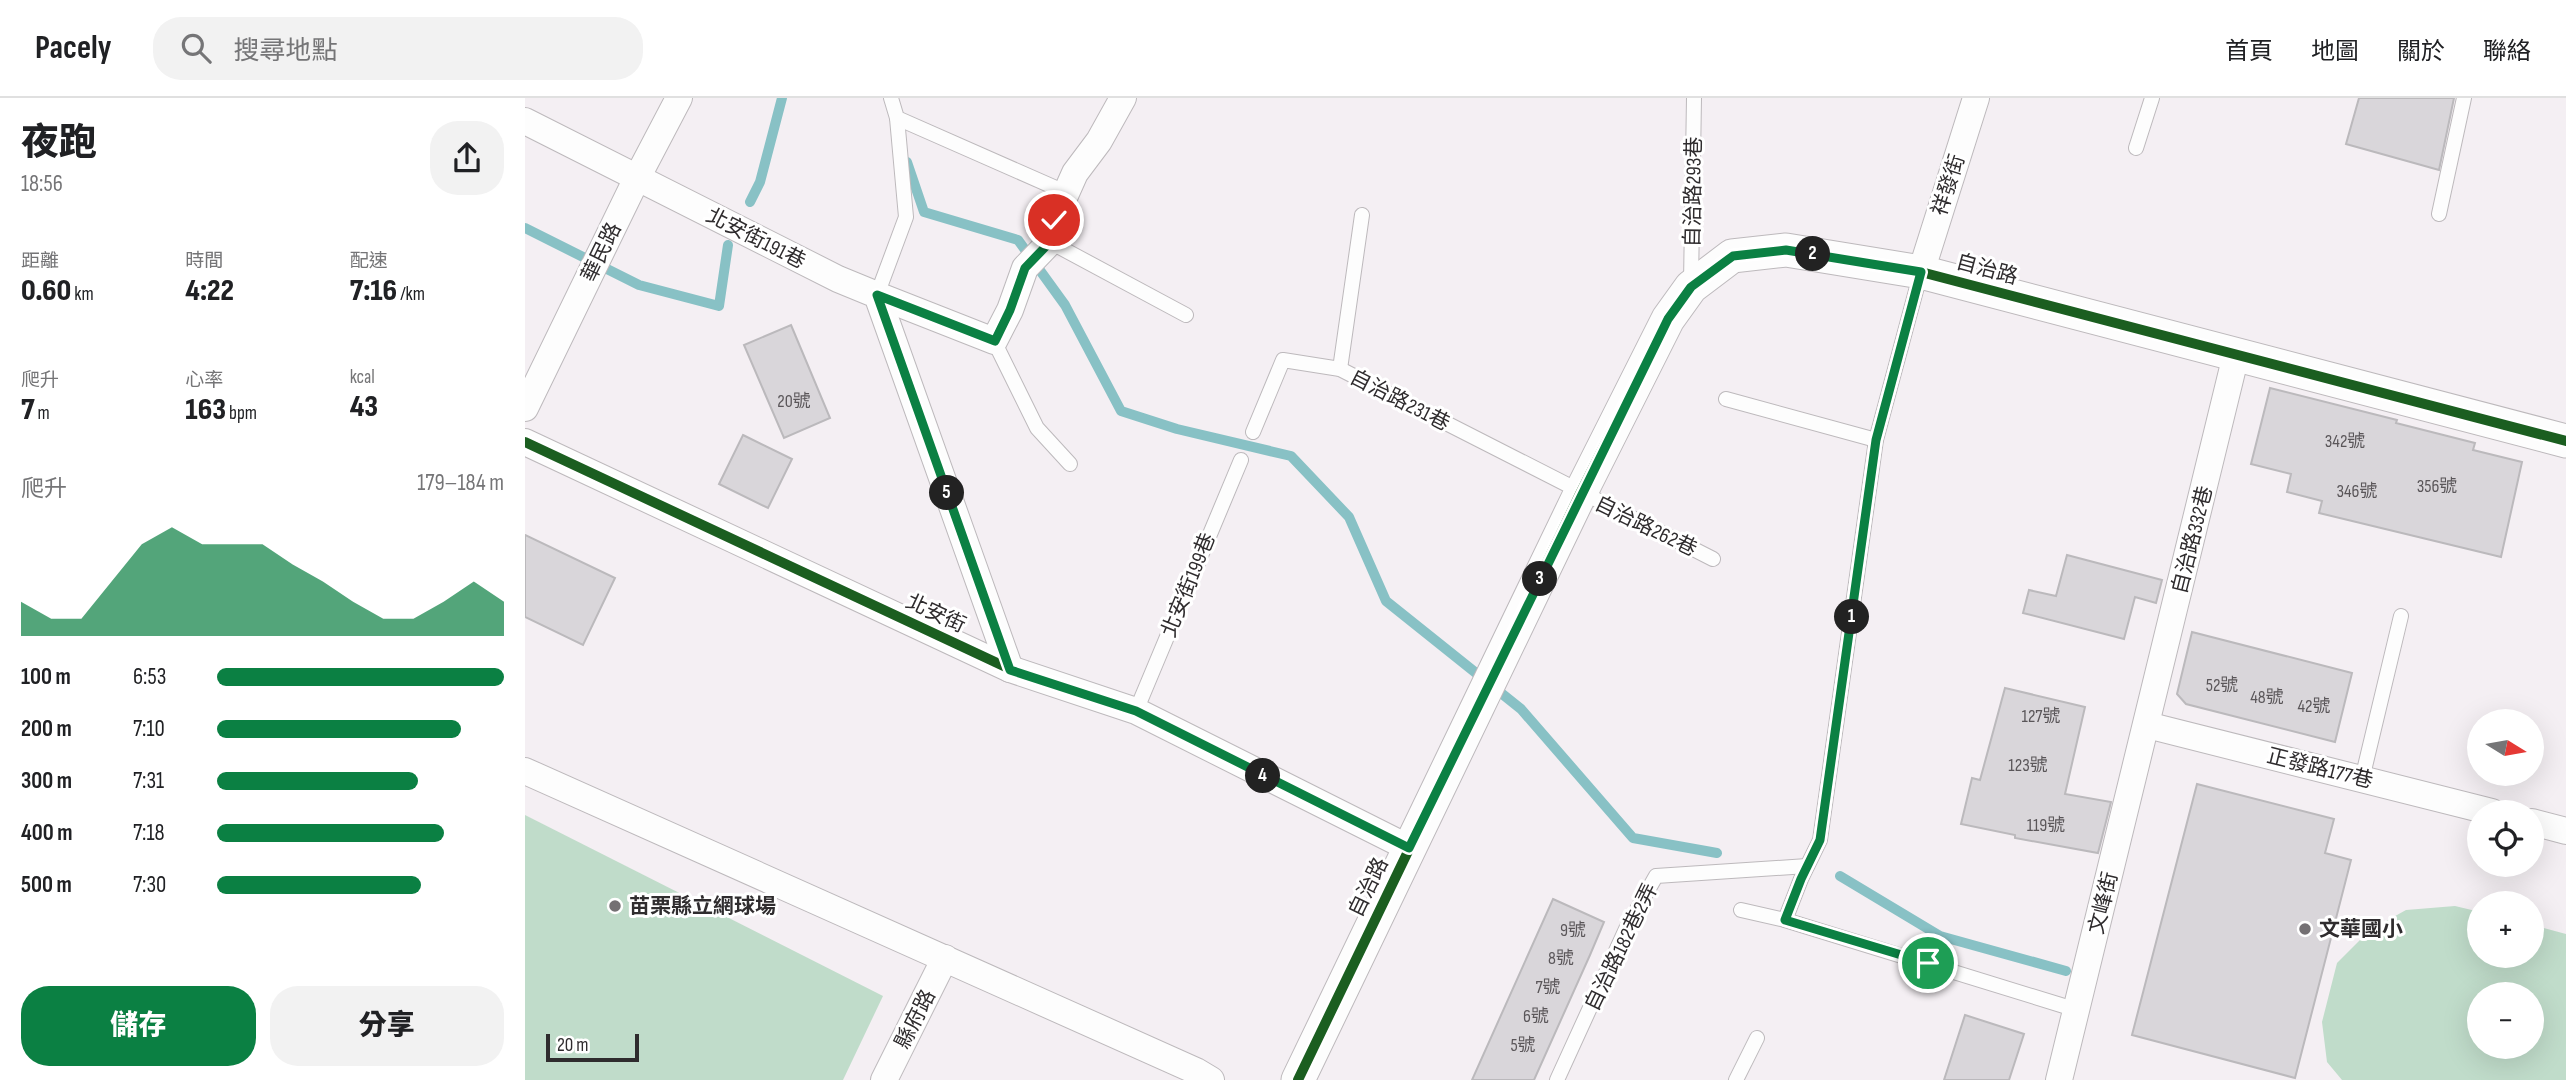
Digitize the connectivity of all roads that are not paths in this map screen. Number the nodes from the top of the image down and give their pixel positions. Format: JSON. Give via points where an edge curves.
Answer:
{"nodes":[{"id":1,"x":679,"y":98,"type":"edge"},
{"id":2,"x":891,"y":98,"type":"edge"},
{"id":3,"x":1123,"y":98,"type":"edge"},
{"id":4,"x":1694,"y":98,"type":"edge"},
{"id":5,"x":1976,"y":98,"type":"edge"},
{"id":6,"x":2152,"y":98,"type":"edge"},
{"id":7,"x":2464,"y":98,"type":"edge"},
{"id":8,"x":898,"y":118,"type":"junction"},
{"id":9,"x":525,"y":121,"type":"edge"},
{"id":10,"x":2136,"y":148,"type":"dead end"},
{"id":11,"x":637,"y":178,"type":"junction"},
{"id":12,"x":1065,"y":192,"type":"junction"},
{"id":13,"x":2439,"y":214,"type":"dead end"},
{"id":14,"x":1362,"y":215,"type":"dead end"},
{"id":15,"x":1038,"y":255,"type":"junction"},
{"id":16,"x":1921,"y":272,"type":"junction"},
{"id":17,"x":1691,"y":287,"type":"junction"},
{"id":18,"x":877,"y":295,"type":"junction"},
{"id":19,"x":1186,"y":315,"type":"dead end"},
{"id":20,"x":995,"y":341,"type":"junction"},
{"id":21,"x":2236,"y":355,"type":"junction"},
{"id":22,"x":1340,"y":369,"type":"junction"},
{"id":23,"x":1726,"y":399,"type":"dead end"},
{"id":24,"x":525,"y":408,"type":"edge"},
{"id":25,"x":1253,"y":432,"type":"dead end"},
{"id":26,"x":1876,"y":440,"type":"junction"},
{"id":27,"x":2566,"y":441,"type":"edge"},
{"id":28,"x":525,"y":442,"type":"edge"},
{"id":29,"x":1241,"y":460,"type":"dead end"},
{"id":30,"x":1070,"y":464,"type":"dead end"},
{"id":31,"x":1580,"y":494,"type":"junction"},
{"id":32,"x":1713,"y":559,"type":"dead end"},
{"id":33,"x":2402,"y":616,"type":"dead end"},
{"id":34,"x":1010,"y":670,"type":"junction"},
{"id":35,"x":1136,"y":711,"type":"junction"},
{"id":36,"x":2147,"y":725,"type":"junction"},
{"id":37,"x":525,"y":771,"type":"edge"},
{"id":38,"x":2362,"y":779,"type":"junction"},
{"id":39,"x":2467,"y":806,"type":"edge"},
{"id":40,"x":2544,"y":825,"type":"edge"},
{"id":41,"x":2566,"y":831,"type":"edge"},
{"id":42,"x":1409,"y":848,"type":"junction"},
{"id":43,"x":1807,"y":866,"type":"junction"},
{"id":44,"x":1741,"y":910,"type":"dead end"},
{"id":45,"x":1785,"y":920,"type":"junction"},
{"id":46,"x":945,"y":958,"type":"junction"},
{"id":47,"x":2077,"y":1010,"type":"junction"},
{"id":48,"x":1757,"y":1038,"type":"dead end"},
{"id":49,"x":884,"y":1080,"type":"edge"},
{"id":50,"x":1211,"y":1080,"type":"edge"},
{"id":51,"x":1298,"y":1080,"type":"edge"},
{"id":52,"x":1557,"y":1080,"type":"edge"},
{"id":53,"x":1736,"y":1080,"type":"edge"},
{"id":54,"x":2059,"y":1080,"type":"edge"}],
"edges":[{"from":1,"to":11,"type":"street","name":"華民路"},
{"from":2,"to":8,"type":"lane"},
{"from":3,"to":12,"type":"street"},
{"from":4,"to":17,"type":"lane","name":"自治路293巷"},
{"from":5,"to":16,"type":"street","name":"祥發街"},
{"from":6,"to":10,"type":"lane"},
{"from":7,"to":13,"type":"lane"},
{"from":8,"to":12,"type":"lane"},
{"from":8,"to":18,"type":"lane","via":[[907,217]]},
{"from":9,"to":11,"type":"street","name":"北安街191巷"},
{"from":11,"to":18,"type":"street","name":"北安街191巷"},
{"from":11,"to":24,"type":"street","name":"華民路"},
{"from":12,"to":15,"type":"street"},
{"from":14,"to":22,"type":"lane"},
{"from":15,"to":19,"type":"lane"},
{"from":15,"to":20,"type":"street"},
{"from":16,"to":17,"type":"street","name":"自治路","via":[[1786,250],[1733,256]]},
{"from":16,"to":21,"type":"street","name":"自治路"},
{"from":16,"to":26,"type":"lane"},
{"from":17,"to":31,"type":"street","name":"自治路","via":[[1668,319]]},
{"from":18,"to":20,"type":"street","name":"北安街191巷"},
{"from":18,"to":34,"type":"street"},
{"from":20,"to":30,"type":"lane","via":[[1037,428]]},
{"from":21,"to":27,"type":"street","name":"自治路"},
{"from":21,"to":36,"type":"street","name":"自治路332巷"},
{"from":22,"to":25,"type":"lane","name":"自治路231巷","via":[[1283,360]]},
{"from":22,"to":31,"type":"lane","name":"自治路231巷"},
{"from":23,"to":26,"type":"lane"},
{"from":26,"to":43,"type":"lane","via":[[1820,840]]},
{"from":28,"to":34,"type":"street","name":"北安街"},
{"from":29,"to":35,"type":"lane","name":"北安街199巷"},
{"from":31,"to":32,"type":"lane","name":"自治路262巷"},
{"from":31,"to":42,"type":"street","name":"自治路"},
{"from":33,"to":38,"type":"lane"},
{"from":34,"to":35,"type":"street","name":"北安街"},
{"from":35,"to":42,"type":"street","name":"北安街"},
{"from":36,"to":38,"type":"street","name":"正發路177巷"},
{"from":36,"to":47,"type":"street","name":"文峰街"},
{"from":37,"to":46,"type":"street"},
{"from":38,"to":39,"type":"street","name":"正發路177巷"},
{"from":40,"to":41,"type":"street"},
{"from":42,"to":51,"type":"street","name":"自治路"},
{"from":43,"to":45,"type":"lane"},
{"from":43,"to":52,"type":"lane","name":"自治路182巷2弄","via":[[1656,876],[1626,929]]},
{"from":44,"to":45,"type":"lane"},
{"from":45,"to":47,"type":"lane"},
{"from":46,"to":49,"type":"street","name":"縣府路"},
{"from":46,"to":50,"type":"street"},
{"from":47,"to":54,"type":"street","name":"文峰街"},
{"from":48,"to":53,"type":"lane"}]}
